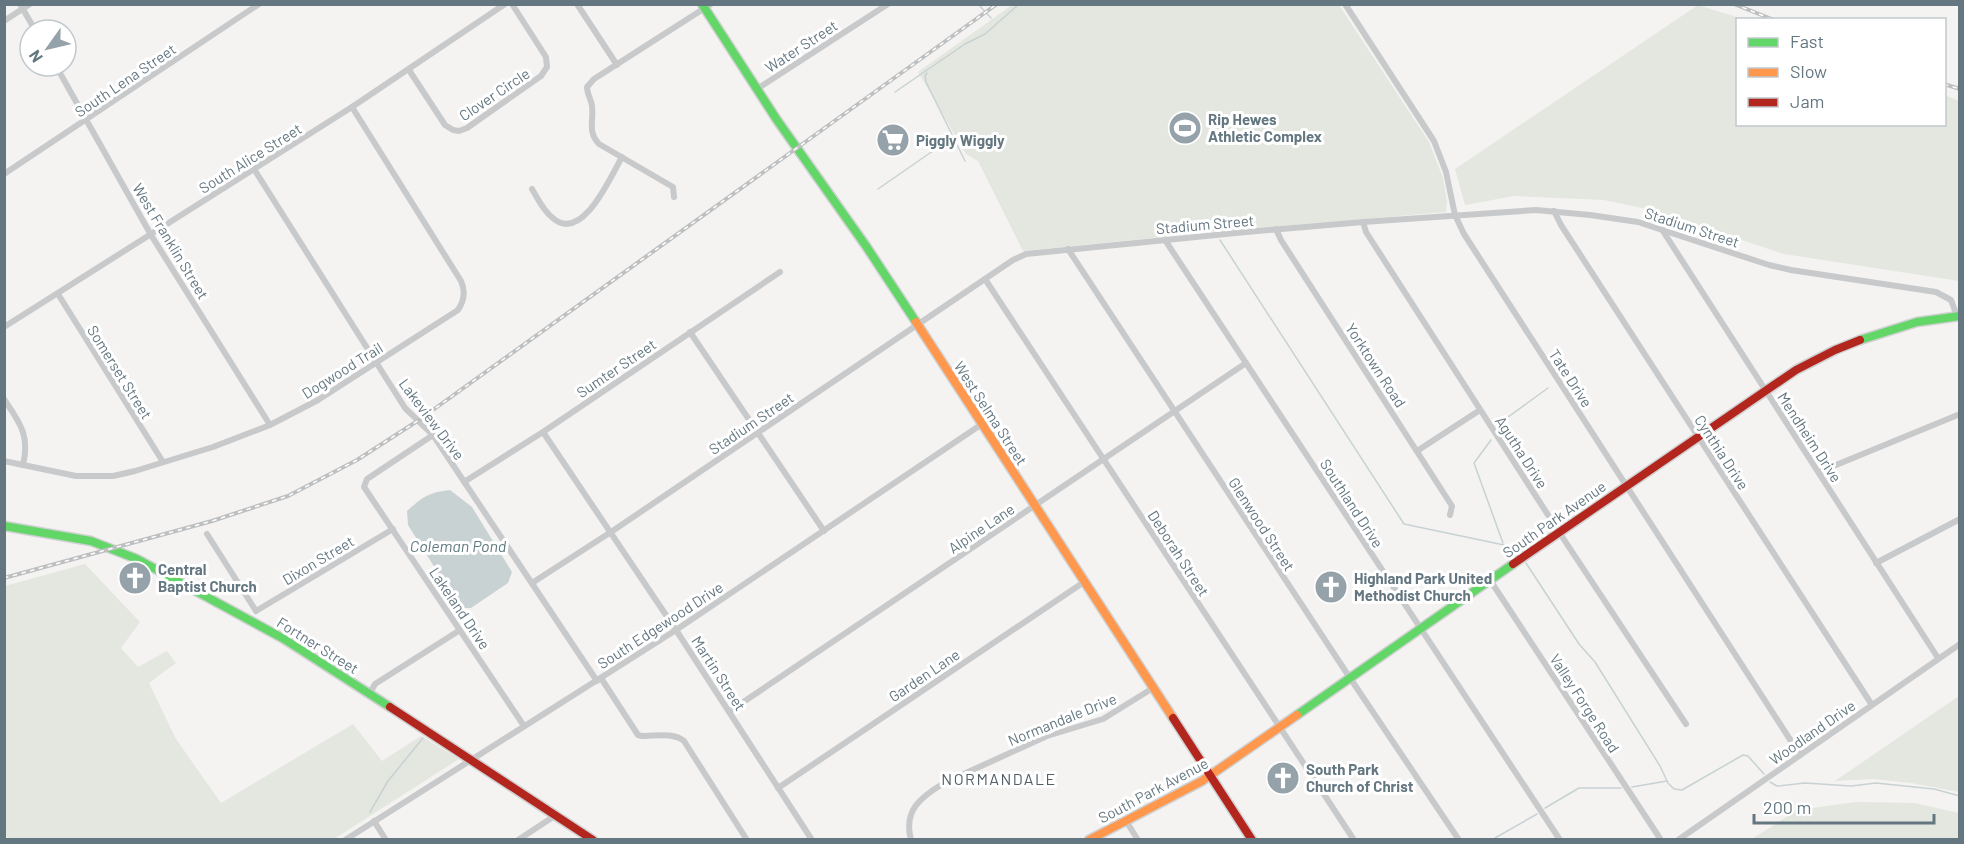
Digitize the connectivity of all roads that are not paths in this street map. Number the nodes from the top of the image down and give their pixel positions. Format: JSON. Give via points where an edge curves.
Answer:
{"nodes":[{"id":1,"x":30,"y":4,"type":"edge"},
{"id":2,"x":259,"y":4,"type":"edge"},
{"id":3,"x":505,"y":4,"type":"edge"},
{"id":4,"x":512,"y":4,"type":"edge"},
{"id":5,"x":577,"y":4,"type":"edge"},
{"id":6,"x":888,"y":4,"type":"edge"},
{"id":7,"x":1345,"y":4,"type":"edge"},
{"id":8,"x":706,"y":6,"type":"edge"},
{"id":9,"x":21,"y":7,"type":"edge"},
{"id":10,"x":4,"y":21,"type":"edge"},
{"id":11,"x":617,"y":65,"type":"junction"},
{"id":12,"x":409,"y":70,"type":"junction"},
{"id":13,"x":63,"y":78,"type":"edge"},
{"id":14,"x":757,"y":89,"type":"junction"},
{"id":15,"x":352,"y":107,"type":"junction"},
{"id":16,"x":87,"y":120,"type":"junction"},
{"id":17,"x":622,"y":157,"type":"junction"},
{"id":18,"x":255,"y":169,"type":"junction"},
{"id":19,"x":4,"y":174,"type":"edge"},
{"id":20,"x":532,"y":189,"type":"dead end"},
{"id":21,"x":674,"y":197,"type":"dead end"},
{"id":22,"x":1554,"y":211,"type":"junction"},
{"id":23,"x":1455,"y":215,"type":"junction"},
{"id":24,"x":1363,"y":222,"type":"junction"},
{"id":25,"x":1661,"y":228,"type":"junction"},
{"id":26,"x":1276,"y":229,"type":"junction"},
{"id":27,"x":151,"y":235,"type":"junction"},
{"id":28,"x":1165,"y":240,"type":"junction"},
{"id":29,"x":1068,"y":249,"type":"junction"},
{"id":30,"x":780,"y":272,"type":"dead end"},
{"id":31,"x":985,"y":279,"type":"junction"},
{"id":32,"x":58,"y":294,"type":"junction"},
{"id":33,"x":1958,"y":316,"type":"edge"},
{"id":34,"x":917,"y":325,"type":"junction"},
{"id":35,"x":4,"y":327,"type":"edge"},
{"id":36,"x":690,"y":332,"type":"junction"},
{"id":37,"x":376,"y":363,"type":"junction"},
{"id":38,"x":1246,"y":363,"type":"junction"},
{"id":39,"x":1765,"y":389,"type":"junction"},
{"id":40,"x":4,"y":399,"type":"edge"},
{"id":41,"x":1480,"y":410,"type":"junction"},
{"id":42,"x":1174,"y":411,"type":"junction"},
{"id":43,"x":1959,"y":414,"type":"edge"},
{"id":44,"x":982,"y":424,"type":"junction"},
{"id":45,"x":270,"y":425,"type":"junction"},
{"id":46,"x":543,"y":432,"type":"junction"},
{"id":47,"x":758,"y":432,"type":"junction"},
{"id":48,"x":433,"y":435,"type":"junction"},
{"id":49,"x":1697,"y":436,"type":"junction"},
{"id":50,"x":1417,"y":451,"type":"junction"},
{"id":51,"x":1103,"y":459,"type":"junction"},
{"id":52,"x":4,"y":461,"type":"edge"},
{"id":53,"x":163,"y":462,"type":"junction"},
{"id":54,"x":23,"y":465,"type":"junction"},
{"id":55,"x":1819,"y":472,"type":"junction"},
{"id":56,"x":464,"y":482,"type":"junction"},
{"id":57,"x":1626,"y":486,"type":"junction"},
{"id":58,"x":1035,"y":505,"type":"junction"},
{"id":59,"x":1450,"y":515,"type":"dead end"},
{"id":60,"x":1959,"y":519,"type":"edge"},
{"id":61,"x":4,"y":526,"type":"edge"},
{"id":62,"x":393,"y":529,"type":"junction"},
{"id":63,"x":824,"y":531,"type":"junction"},
{"id":64,"x":611,"y":532,"type":"junction"},
{"id":65,"x":1559,"y":532,"type":"junction"},
{"id":66,"x":207,"y":534,"type":"dead end"},
{"id":67,"x":1876,"y":562,"type":"junction"},
{"id":68,"x":1490,"y":580,"type":"junction"},
{"id":69,"x":1084,"y":582,"type":"junction"},
{"id":70,"x":532,"y":583,"type":"junction"},
{"id":71,"x":254,"y":616,"type":"junction"},
{"id":72,"x":1419,"y":628,"type":"junction"},
{"id":73,"x":460,"y":630,"type":"junction"},
{"id":74,"x":676,"y":630,"type":"junction"},
{"id":75,"x":1959,"y":644,"type":"edge"},
{"id":76,"x":1938,"y":658,"type":"junction"},
{"id":77,"x":1350,"y":678,"type":"junction"},
{"id":78,"x":599,"y":679,"type":"junction"},
{"id":79,"x":1153,"y":688,"type":"junction"},
{"id":80,"x":370,"y":693,"type":"junction"},
{"id":81,"x":1872,"y":705,"type":"junction"},
{"id":82,"x":730,"y":711,"type":"junction"},
{"id":83,"x":1686,"y":724,"type":"dead end"},
{"id":84,"x":524,"y":726,"type":"junction"},
{"id":85,"x":1280,"y":728,"type":"junction"},
{"id":86,"x":1800,"y":755,"type":"junction"},
{"id":87,"x":472,"y":759,"type":"junction"},
{"id":88,"x":1210,"y":776,"type":"junction"},
{"id":89,"x":778,"y":788,"type":"junction"},
{"id":90,"x":556,"y":815,"type":"junction"},
{"id":91,"x":374,"y":821,"type":"junction"},
{"id":92,"x":1126,"y":821,"type":"junction"},
{"id":93,"x":345,"y":840,"type":"edge"},
{"id":94,"x":386,"y":840,"type":"edge"},
{"id":95,"x":518,"y":840,"type":"edge"},
{"id":96,"x":593,"y":840,"type":"edge"},
{"id":97,"x":747,"y":840,"type":"edge"},
{"id":98,"x":812,"y":840,"type":"edge"},
{"id":99,"x":912,"y":840,"type":"edge"},
{"id":100,"x":1089,"y":840,"type":"edge"},
{"id":101,"x":1138,"y":840,"type":"edge"},
{"id":102,"x":1252,"y":840,"type":"edge"},
{"id":103,"x":1354,"y":840,"type":"edge"},
{"id":104,"x":1459,"y":840,"type":"edge"},
{"id":105,"x":1560,"y":840,"type":"edge"},
{"id":106,"x":1661,"y":840,"type":"edge"},
{"id":107,"x":1678,"y":840,"type":"edge"}],
"edges":[{"from":1,"to":9,"type":"street"},
{"from":2,"to":16,"type":"street","name":"South Lena Street"},
{"from":3,"to":12,"type":"street","name":"South Alice Street"},
{"from":4,"to":12,"type":"street","name":"Clover Circle","via":[[544,54],[546,70],[465,130],[447,127]]},
{"from":5,"to":11,"type":"street"},
{"from":6,"to":14,"type":"street","name":"Water Street"},
{"from":7,"to":23,"type":"street","name":"Tate Drive","via":[[1434,141],[1446,172]]},
{"from":8,"to":11,"type":"street"},
{"from":8,"to":14,"type":"street","name":"West Selma Street"},
{"from":9,"to":10,"type":"street"},
{"from":11,"to":17,"type":"street","via":[[591,81],[587,91],[592,108],[592,135],[599,144]]},
{"from":12,"to":15,"type":"street","name":"South Alice Street"},
{"from":13,"to":16,"type":"street","name":"West Franklin Street"},
{"from":14,"to":34,"type":"street","name":"West Selma Street"},
{"from":15,"to":18,"type":"street","name":"South Alice Street"},
{"from":15,"to":37,"type":"street","name":"Dogwood Trail","via":[[464,290],[462,303],[454,314]]},
{"from":16,"to":19,"type":"street","name":"South Lena Street"},
{"from":16,"to":27,"type":"street","name":"West Franklin Street"},
{"from":17,"to":20,"type":"street","via":[[589,213],[577,221],[565,223],[554,219]]},
{"from":17,"to":21,"type":"street","via":[[673,187]]},
{"from":18,"to":27,"type":"street","name":"South Alice Street"},
{"from":18,"to":37,"type":"street","name":"Lakeview Drive"},
{"from":22,"to":23,"type":"street","name":"Stadium Street"},
{"from":22,"to":25,"type":"street","name":"Stadium Street"},
{"from":22,"to":49,"type":"street","name":"Cynthia Drive"},
{"from":23,"to":24,"type":"street","name":"Stadium Street"},
{"from":23,"to":57,"type":"street","name":"Tate Drive"},
{"from":24,"to":26,"type":"street","name":"Stadium Street"},
{"from":24,"to":41,"type":"street","name":"Agutha Drive"},
{"from":25,"to":33,"type":"street","name":"Stadium Street","via":[[1780,268],[1936,292],[1951,300]]},
{"from":25,"to":39,"type":"street","name":"Mendheim Drive"},
{"from":26,"to":28,"type":"street","name":"Stadium Street"},
{"from":26,"to":50,"type":"street","name":"Yorktown Road"},
{"from":27,"to":32,"type":"street","name":"South Alice Street"},
{"from":27,"to":45,"type":"street","name":"West Franklin Street"},
{"from":28,"to":29,"type":"street","name":"Stadium Street"},
{"from":28,"to":38,"type":"street","name":"Southland Drive"},
{"from":29,"to":31,"type":"street","name":"Stadium Street","via":[[1022,255]]},
{"from":29,"to":42,"type":"street","name":"Glenwood Street"},
{"from":30,"to":36,"type":"street","name":"Sumter Street"},
{"from":31,"to":34,"type":"street","name":"Stadium Street"},
{"from":31,"to":51,"type":"street","name":"Deborah Street"},
{"from":32,"to":35,"type":"street","name":"South Alice Street"},
{"from":32,"to":53,"type":"street","name":"Somerset Street"},
{"from":33,"to":39,"type":"street","name":"South Park Avenue","via":[[1894,328],[1845,345]]},
{"from":34,"to":44,"type":"street","name":"West Selma Street"},
{"from":34,"to":47,"type":"street","name":"Stadium Street"},
{"from":36,"to":46,"type":"street","name":"Sumter Street"},
{"from":36,"to":47,"type":"street"},
{"from":37,"to":45,"type":"street","name":"Dogwood Trail"},
{"from":37,"to":48,"type":"street","name":"Lakeview Drive","via":[[407,411]]},
{"from":38,"to":42,"type":"street","name":"Alpine Lane"},
{"from":38,"to":72,"type":"street","name":"Southland Drive"},
{"from":39,"to":49,"type":"street","name":"South Park Avenue"},
{"from":39,"to":55,"type":"street","name":"Mendheim Drive"},
{"from":40,"to":54,"type":"street","via":[[25,433]]},
{"from":41,"to":50,"type":"street"},
{"from":41,"to":65,"type":"street","name":"Agutha Drive"},
{"from":42,"to":51,"type":"street","name":"Alpine Lane"},
{"from":42,"to":77,"type":"street","name":"Glenwood Street"},
{"from":43,"to":55,"type":"street"},
{"from":44,"to":58,"type":"street","name":"West Selma Street"},
{"from":44,"to":63,"type":"street","name":"South Edgewood Drive"},
{"from":45,"to":53,"type":"street","name":"Dogwood Trail"},
{"from":46,"to":56,"type":"street","name":"Sumter Street"},
{"from":46,"to":64,"type":"street","name":"Martin Street"},
{"from":47,"to":63,"type":"street"},
{"from":47,"to":64,"type":"street","name":"Stadium Street"},
{"from":48,"to":56,"type":"street","name":"Lakeview Drive"},
{"from":48,"to":62,"type":"street","name":"Lakeland Drive","via":[[364,483]]},
{"from":49,"to":57,"type":"street","name":"South Park Avenue"},
{"from":49,"to":81,"type":"street","name":"Cynthia Drive"},
{"from":50,"to":59,"type":"street","name":"Yorktown Road","via":[[1452,506]]},
{"from":51,"to":58,"type":"street","name":"Alpine Lane"},
{"from":51,"to":85,"type":"street","name":"Deborah Street"},
{"from":52,"to":54,"type":"street","name":"Dogwood Trail"},
{"from":53,"to":54,"type":"street","name":"Dogwood Trail","via":[[124,474],[96,477]]},
{"from":55,"to":67,"type":"street","name":"Mendheim Drive"},
{"from":56,"to":70,"type":"street","name":"Lakeview Drive"},
{"from":57,"to":65,"type":"street","name":"South Park Avenue"},
{"from":57,"to":86,"type":"street","name":"Tate Drive"},
{"from":58,"to":69,"type":"street","name":"West Selma Street"},
{"from":58,"to":82,"type":"street","name":"Alpine Lane"},
{"from":60,"to":67,"type":"street"},
{"from":61,"to":71,"type":"street","name":"Fortner Street","via":[[91,541]]},
{"from":62,"to":71,"type":"street","name":"Dixon Street"},
{"from":62,"to":73,"type":"street","name":"Lakeland Drive"},
{"from":63,"to":74,"type":"street","name":"South Edgewood Drive"},
{"from":64,"to":70,"type":"street","name":"Stadium Street"},
{"from":64,"to":74,"type":"street","name":"Martin Street"},
{"from":65,"to":68,"type":"street","name":"South Park Avenue"},
{"from":65,"to":83,"type":"street","name":"Agutha Drive"},
{"from":66,"to":71,"type":"street"},
{"from":67,"to":76,"type":"street","name":"Mendheim Drive"},
{"from":68,"to":72,"type":"street","name":"South Park Avenue"},
{"from":68,"to":106,"type":"street","name":"Valley Forge Road"},
{"from":69,"to":79,"type":"street","name":"West Selma Street"},
{"from":69,"to":89,"type":"street","name":"Garden Lane"},
{"from":70,"to":78,"type":"street","name":"Lakeview Drive"},
{"from":71,"to":80,"type":"street","name":"Fortner Street"},
{"from":72,"to":77,"type":"street","name":"South Park Avenue"},
{"from":72,"to":105,"type":"street","name":"Southland Drive"},
{"from":73,"to":80,"type":"street","via":[[375,684]]},
{"from":73,"to":84,"type":"street","name":"Lakeland Drive"},
{"from":74,"to":78,"type":"street","name":"South Edgewood Drive"},
{"from":74,"to":82,"type":"street","name":"Martin Street"},
{"from":75,"to":76,"type":"street","name":"Woodland Drive"},
{"from":76,"to":81,"type":"street","name":"Woodland Drive"},
{"from":77,"to":85,"type":"street","name":"South Park Avenue"},
{"from":77,"to":104,"type":"street","name":"Glenwood Street"},
{"from":78,"to":84,"type":"street","name":"South Edgewood Drive"},
{"from":78,"to":97,"type":"street","name":"Lakeview Drive","via":[[638,735],[673,735],[684,741]]},
{"from":79,"to":88,"type":"street","name":"West Selma Street"},
{"from":79,"to":99,"type":"street","name":"Normandale Drive","via":[[1103,719],[1040,739],[931,791],[914,808],[909,825]]},
{"from":80,"to":87,"type":"street","name":"Fortner Street"},
{"from":81,"to":86,"type":"street","name":"Woodland Drive"},
{"from":82,"to":89,"type":"street","name":"Martin Street"},
{"from":84,"to":87,"type":"street","name":"South Edgewood Drive"},
{"from":85,"to":88,"type":"street","name":"South Park Avenue"},
{"from":85,"to":103,"type":"street","name":"Deborah Street"},
{"from":86,"to":107,"type":"street","name":"Woodland Drive"},
{"from":87,"to":90,"type":"street","name":"Fortner Street"},
{"from":87,"to":91,"type":"street","name":"South Edgewood Drive"},
{"from":88,"to":92,"type":"street","name":"South Park Avenue"},
{"from":88,"to":102,"type":"street","name":"West Selma Street"},
{"from":89,"to":98,"type":"street","name":"Martin Street"},
{"from":90,"to":95,"type":"street"},
{"from":90,"to":96,"type":"street","name":"Fortner Street"},
{"from":91,"to":93,"type":"street","name":"South Edgewood Drive"},
{"from":91,"to":94,"type":"street"},
{"from":92,"to":100,"type":"street","name":"South Park Avenue"},
{"from":92,"to":101,"type":"street"}]}
